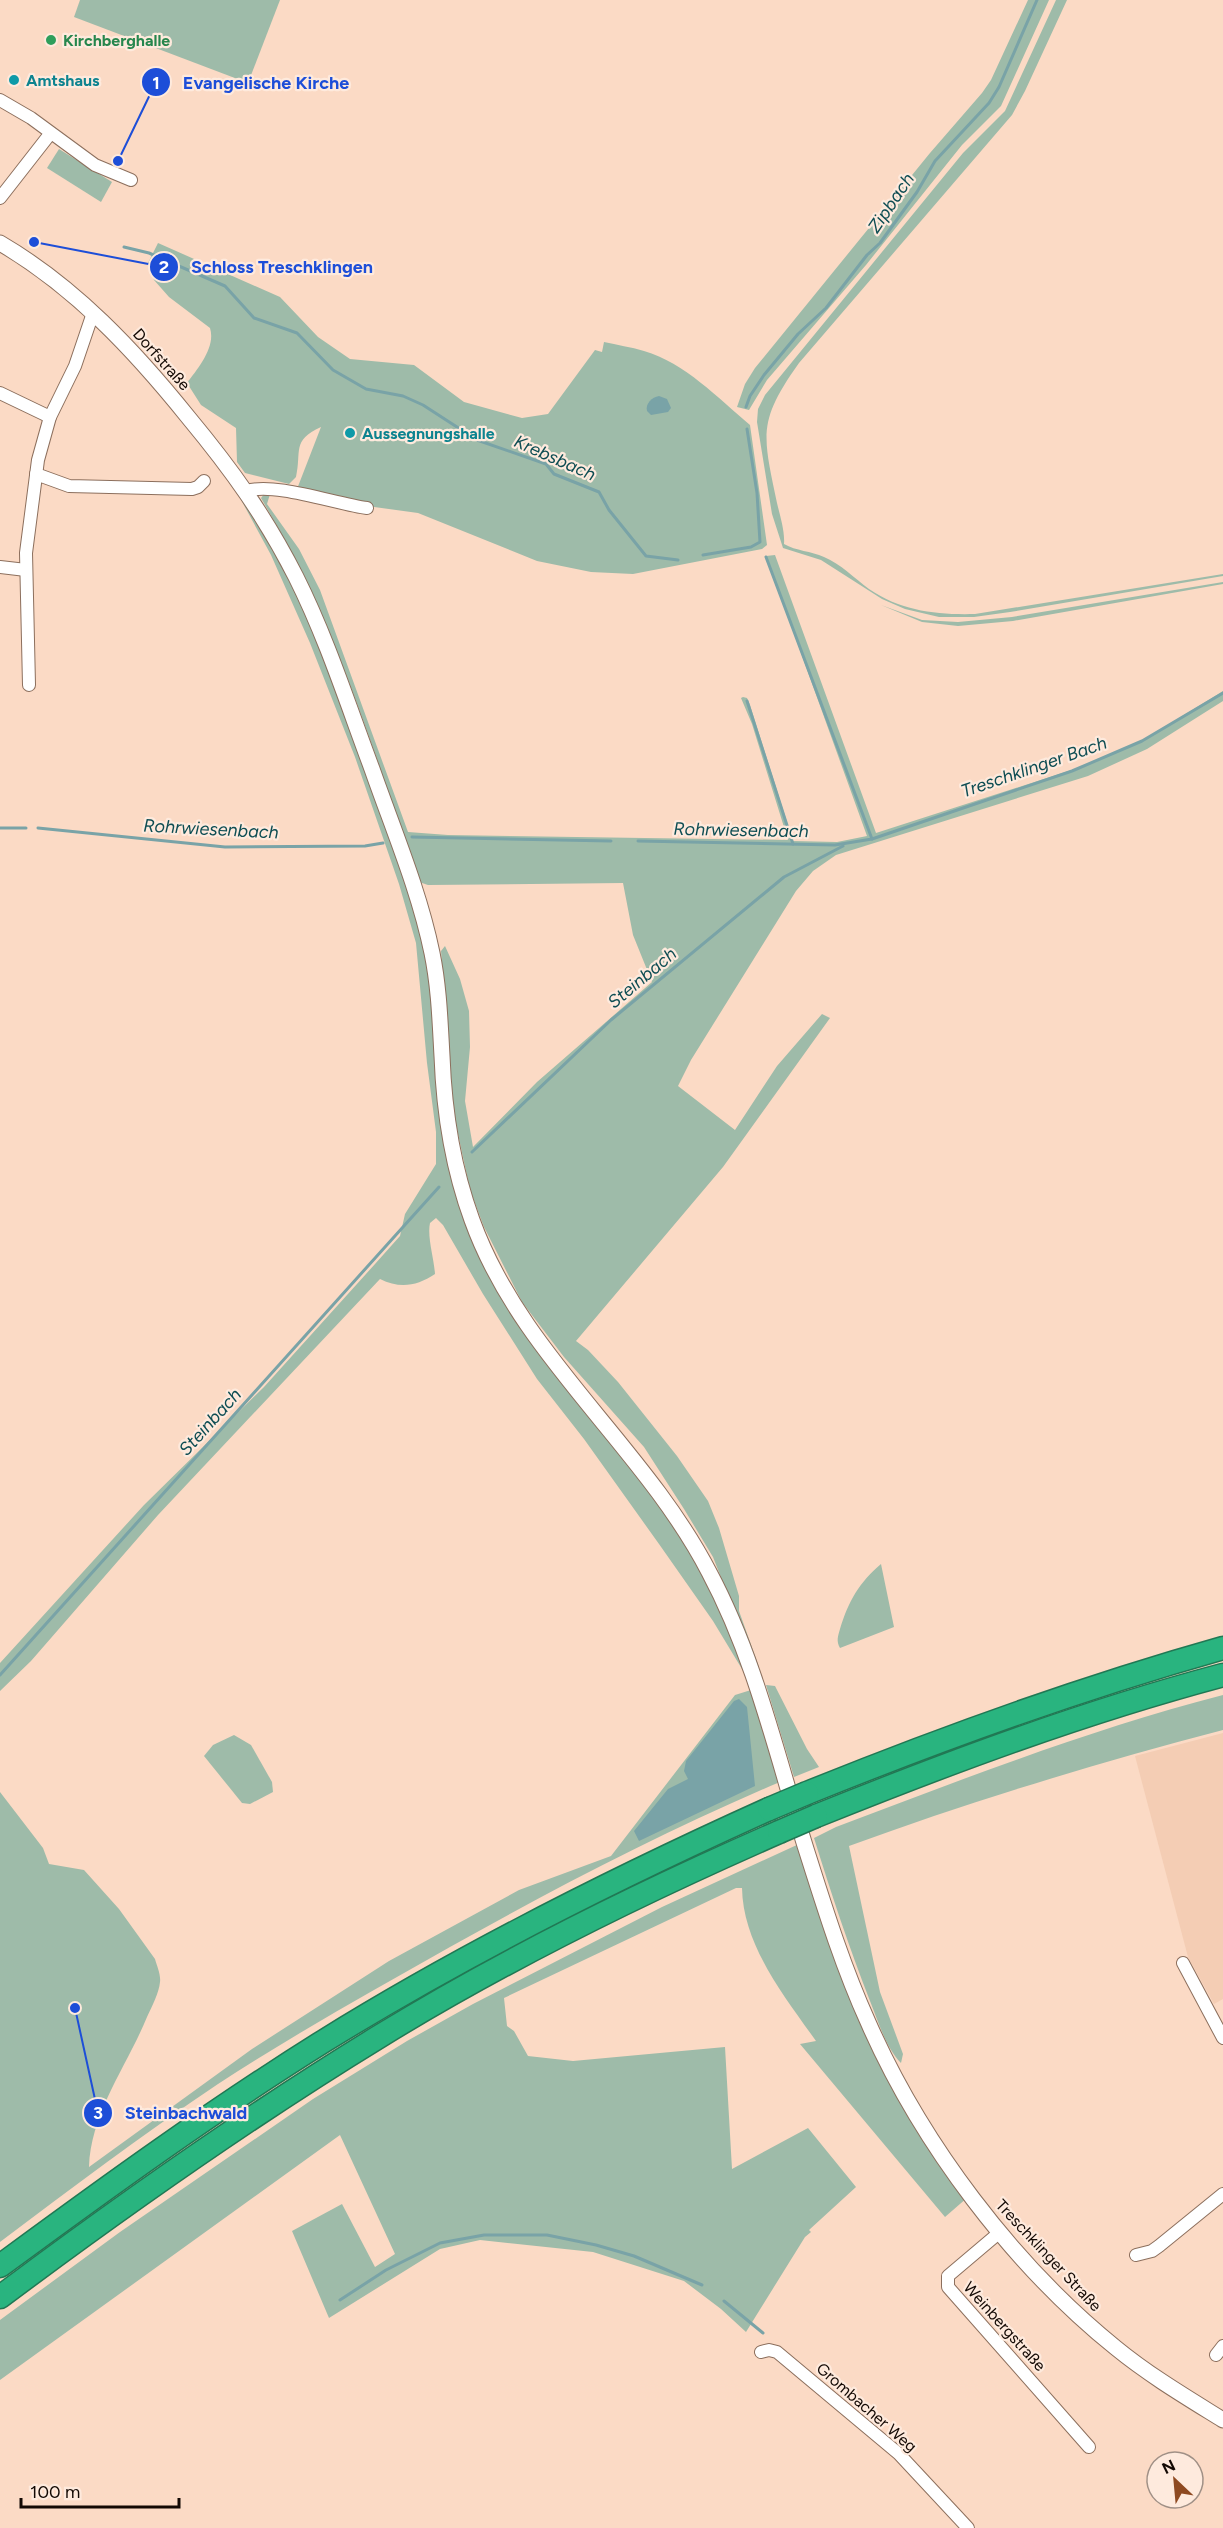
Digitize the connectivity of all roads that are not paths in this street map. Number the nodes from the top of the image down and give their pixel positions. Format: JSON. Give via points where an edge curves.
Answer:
{"nodes":[{"id":1,"x":0,"y":100,"type":"edge"},
{"id":2,"x":50,"y":134,"type":"junction"},
{"id":3,"x":131,"y":180,"type":"dead end"},
{"id":4,"x":0,"y":198,"type":"edge"},
{"id":5,"x":0,"y":243,"type":"edge"},
{"id":6,"x":93,"y":313,"type":"junction"},
{"id":7,"x":0,"y":393,"type":"edge"},
{"id":8,"x":50,"y":417,"type":"junction"},
{"id":9,"x":36,"y":474,"type":"junction"},
{"id":10,"x":204,"y":481,"type":"dead end"},
{"id":11,"x":247,"y":491,"type":"junction"},
{"id":12,"x":367,"y":508,"type":"dead end"},
{"id":13,"x":269,"y":527,"type":"joint"},
{"id":14,"x":0,"y":567,"type":"edge"},
{"id":15,"x":26,"y":570,"type":"junction"},
{"id":16,"x":29,"y":685,"type":"dead end"},
{"id":17,"x":1223,"y":1648,"type":"edge"},
{"id":18,"x":1223,"y":1675,"type":"edge"},
{"id":19,"x":1183,"y":1964,"type":"dead end"},
{"id":20,"x":1223,"y":2038,"type":"edge"},
{"id":21,"x":1223,"y":2194,"type":"edge"},
{"id":22,"x":1000,"y":2232,"type":"junction"},
{"id":23,"x":1136,"y":2255,"type":"dead end"},
{"id":24,"x":0,"y":2266,"type":"edge"},
{"id":25,"x":0,"y":2297,"type":"edge"},
{"id":26,"x":761,"y":2352,"type":"dead end"},
{"id":27,"x":1223,"y":2420,"type":"edge"},
{"id":28,"x":1089,"y":2447,"type":"dead end"},
{"id":29,"x":968,"y":2528,"type":"edge"}],
"edges":[{"from":1,"to":2,"type":"street"},
{"from":2,"to":3,"type":"street","via":[[95,165]]},
{"from":2,"to":4,"type":"street"},
{"from":5,"to":6,"type":"street","name":"Dorfstraße","via":[[58,282]]},
{"from":6,"to":8,"type":"street","via":[[75,366]]},
{"from":6,"to":11,"type":"street","name":"Dorfstraße","via":[[161,383]]},
{"from":7,"to":8,"type":"street"},
{"from":8,"to":9,"type":"street"},
{"from":9,"to":10,"type":"street","via":[[69,486],[192,489]]},
{"from":9,"to":15,"type":"street"},
{"from":11,"to":12,"type":"street","via":[[273,489]]},
{"from":11,"to":13,"type":"street","name":"Dorfstraße"},
{"from":13,"to":22,"type":"street","name":"Treschklinger Straße","via":[[323,635],[426,928],[438,990],[445,1095],[454,1157],[484,1251],[515,1309],[652,1480],[708,1569],[756,1683],[844,1966],[871,2029],[918,2117]]},
{"from":14,"to":15,"type":"street"},
{"from":15,"to":16,"type":"street"},
{"from":17,"to":24,"type":"highway","bridge":true,"via":[[922,1747],[769,1809],[550,1913],[369,2014],[162,2148]]},
{"from":18,"to":25,"type":"highway","bridge":true,"via":[[1030,1734],[816,1816],[670,1881],[550,1941],[381,2035],[285,2096],[144,2191]]},
{"from":19,"to":20,"type":"street"},
{"from":21,"to":23,"type":"street","via":[[1159,2246]]},
{"from":22,"to":27,"type":"street","name":"Treschklinger Straße","via":[[1072,2309],[1113,2346],[1161,2382]]},
{"from":22,"to":28,"type":"street","name":"Weinbergstraße","via":[[948,2276],[948,2287]]},
{"from":26,"to":29,"type":"street","name":"Grombacher Weg","via":[[777,2352],[881,2437]]}]}
